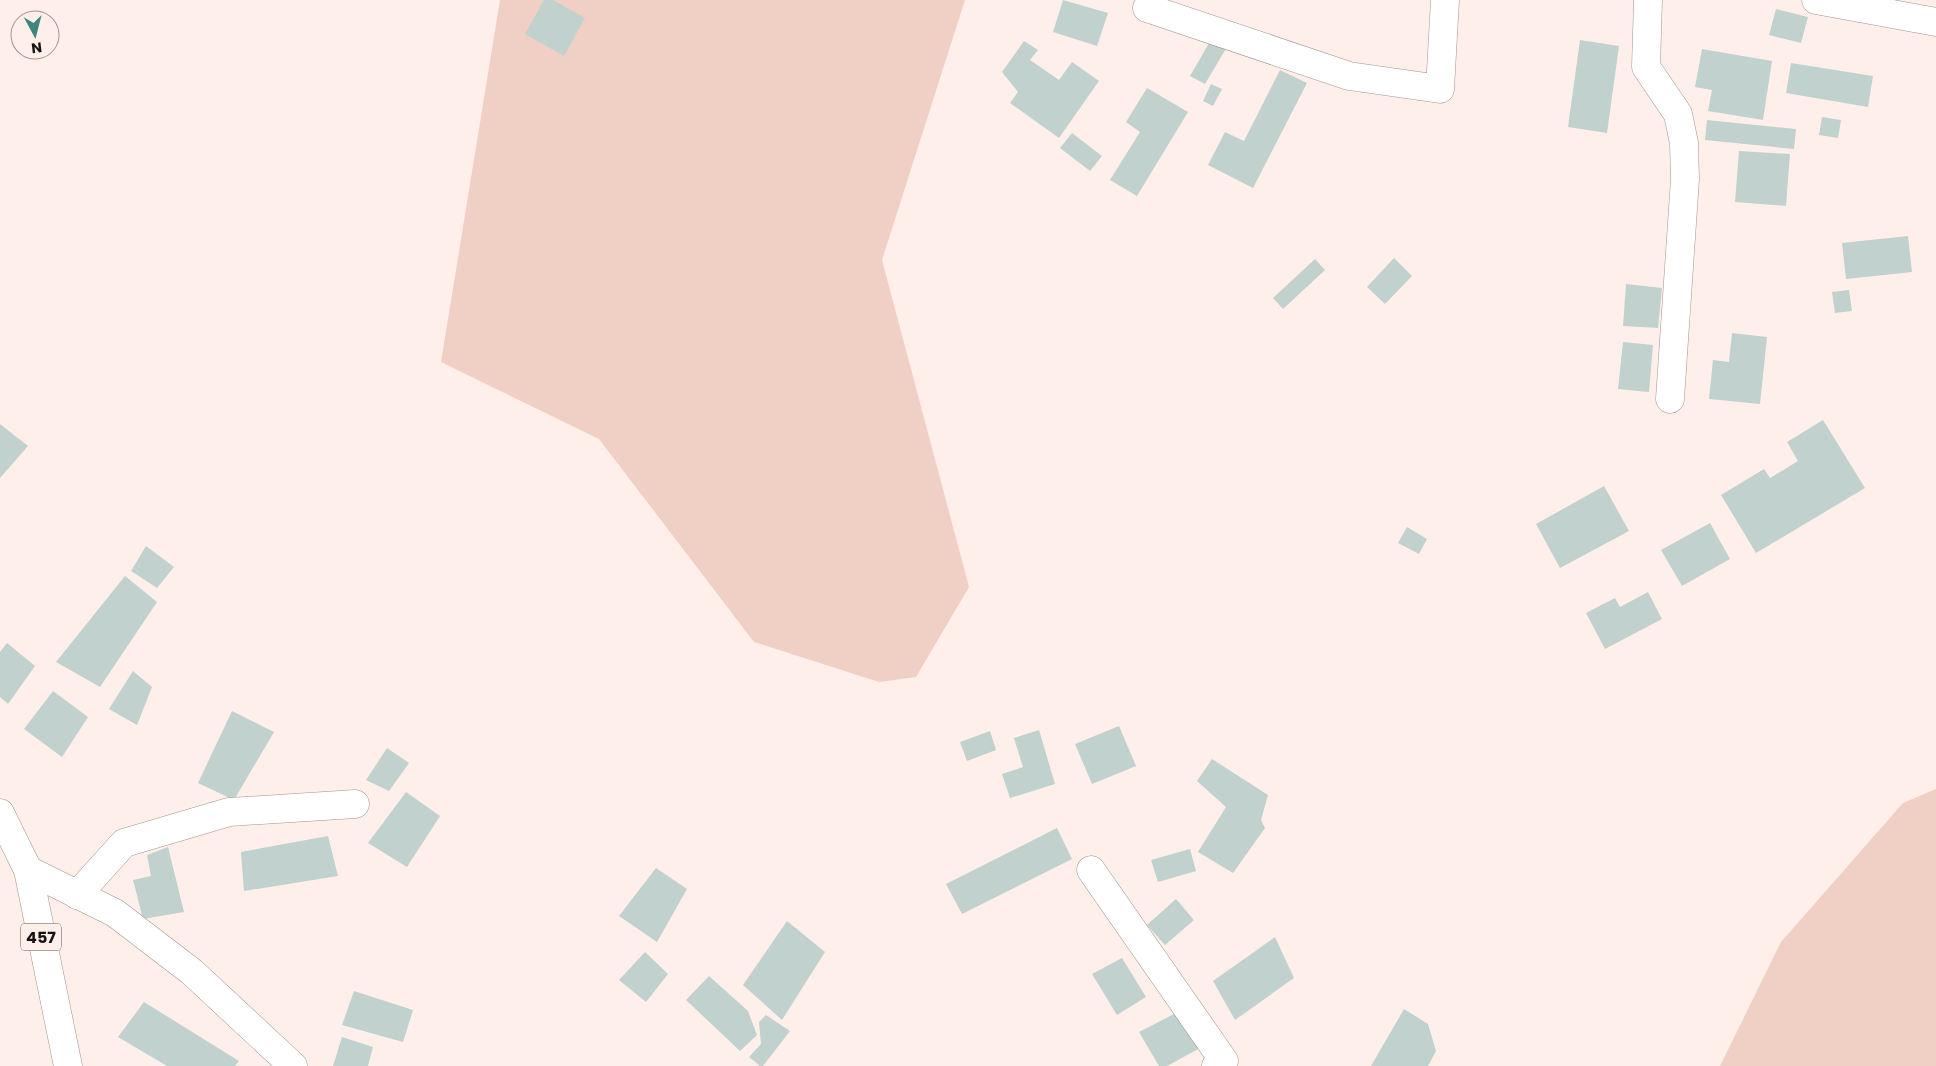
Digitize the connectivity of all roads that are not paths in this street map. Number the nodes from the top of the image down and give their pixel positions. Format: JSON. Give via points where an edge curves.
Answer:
{"nodes":[{"id":1,"x":1445,"y":0,"type":"edge"},
{"id":2,"x":1648,"y":0,"type":"edge"},
{"id":3,"x":1816,"y":0,"type":"edge"},
{"id":4,"x":1147,"y":8,"type":"dead end"},
{"id":5,"x":1936,"y":22,"type":"edge"},
{"id":6,"x":1670,"y":399,"type":"dead end"},
{"id":7,"x":355,"y":804,"type":"dead end"},
{"id":8,"x":0,"y":813,"type":"edge"},
{"id":9,"x":28,"y":870,"type":"junction"},
{"id":10,"x":1091,"y":870,"type":"dead end"},
{"id":11,"x":77,"y":894,"type":"junction"},
{"id":12,"x":68,"y":1066,"type":"edge"},
{"id":13,"x":293,"y":1066,"type":"edge"},
{"id":14,"x":1216,"y":1066,"type":"edge"}],
"edges":[{"from":1,"to":4,"type":"main road","via":[[1440,89],[1349,76]]},
{"from":2,"to":6,"type":"main road","via":[[1646,67],[1678,114],[1684,143],[1685,179]]},
{"from":3,"to":5,"type":"main road"},
{"from":7,"to":11,"type":"main road","via":[[229,812],[124,843]]},
{"from":8,"to":9,"type":"main road","number":"457"},
{"from":9,"to":11,"type":"main road"},
{"from":9,"to":12,"type":"main road","number":"457"},
{"from":10,"to":14,"type":"main road","via":[[1224,1061]]},
{"from":11,"to":13,"type":"main road","via":[[115,913],[192,972]]}]}
